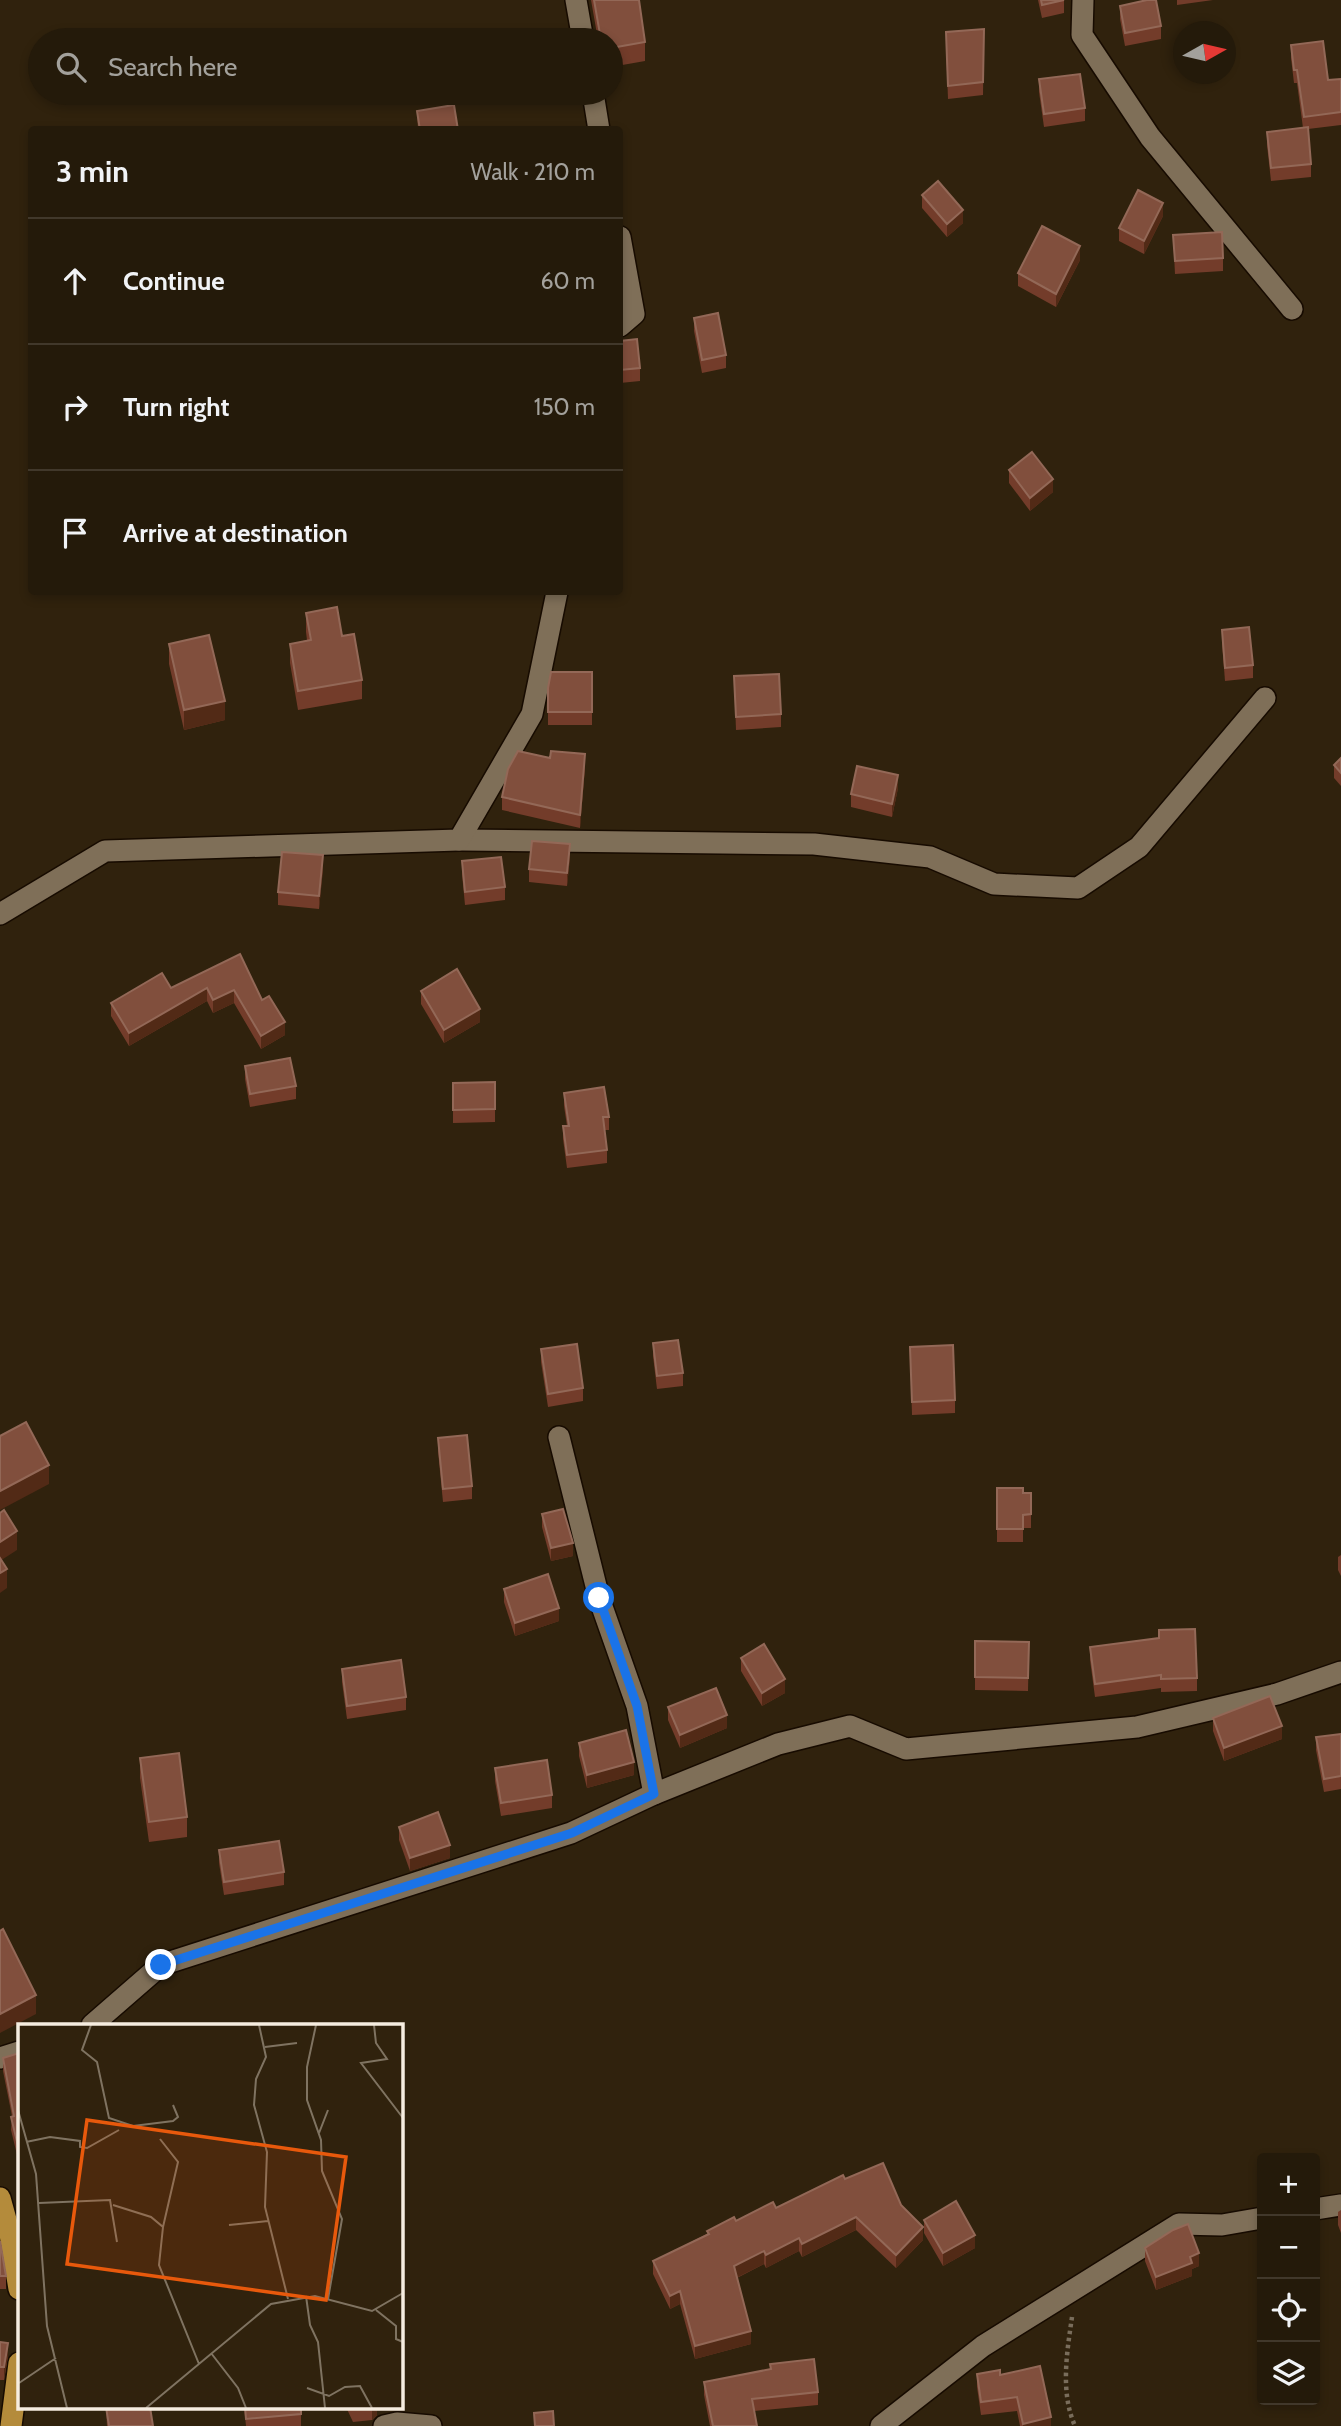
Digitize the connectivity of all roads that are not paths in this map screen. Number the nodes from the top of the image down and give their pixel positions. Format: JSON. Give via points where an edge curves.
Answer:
{"nodes":[{"id":1,"x":576,"y":0,"type":"edge"},
{"id":2,"x":1083,"y":0,"type":"edge"},
{"id":3,"x":581,"y":28,"type":"edge"},
{"id":4,"x":595,"y":105,"type":"edge"},
{"id":5,"x":598,"y":126,"type":"edge"},
{"id":6,"x":623,"y":252,"type":"edge"},
{"id":7,"x":1292,"y":309,"type":"dead end"},
{"id":8,"x":623,"y":324,"type":"edge"},
{"id":9,"x":556,"y":595,"type":"edge"},
{"id":10,"x":1265,"y":698,"type":"dead end"},
{"id":11,"x":458,"y":840,"type":"junction"},
{"id":12,"x":0,"y":914,"type":"edge"},
{"id":13,"x":559,"y":1437,"type":"dead end"},
{"id":14,"x":1341,"y":1672,"type":"edge"},
{"id":15,"x":654,"y":1794,"type":"junction"},
{"id":16,"x":93,"y":2024,"type":"edge"},
{"id":17,"x":18,"y":2052,"type":"edge"},
{"id":18,"x":0,"y":2058,"type":"edge"},
{"id":19,"x":0,"y":2198,"type":"edge"},
{"id":20,"x":1341,"y":2205,"type":"edge"},
{"id":21,"x":1320,"y":2208,"type":"edge"},
{"id":22,"x":1257,"y":2219,"type":"edge"},
{"id":23,"x":5,"y":2235,"type":"edge"},
{"id":24,"x":18,"y":2286,"type":"edge"},
{"id":25,"x":18,"y":2370,"type":"edge"},
{"id":26,"x":10,"y":2426,"type":"edge"},
{"id":27,"x":384,"y":2426,"type":"edge"},
{"id":28,"x":432,"y":2426,"type":"edge"},
{"id":29,"x":881,"y":2426,"type":"edge"}],
"edges":[{"from":1,"to":3,"type":"street"},
{"from":2,"to":7,"type":"street","via":[[1082,35],[1150,137]]},
{"from":4,"to":5,"type":"street"},
{"from":6,"to":8,"type":"street","via":[[635,314]]},
{"from":9,"to":11,"type":"street","via":[[532,714]]},
{"from":10,"to":11,"type":"street","via":[[1139,847],[1078,888],[994,884],[930,857],[814,844]]},
{"from":11,"to":12,"type":"street","via":[[105,851]]},
{"from":13,"to":15,"type":"street","via":[[599,1598],[637,1706]]},
{"from":14,"to":15,"type":"street","via":[[1278,1694],[1137,1727],[906,1749],[850,1726],[778,1744]]},
{"from":15,"to":16,"type":"street","via":[[572,1833],[161,1965]]},
{"from":17,"to":18,"type":"street"},
{"from":19,"to":23,"type":"main road"},
{"from":20,"to":21,"type":"street"},
{"from":22,"to":29,"type":"street","via":[[1222,2225],[1179,2224],[983,2346]]},
{"from":23,"to":24,"type":"main road"},
{"from":25,"to":26,"type":"main road"},
{"from":27,"to":28,"type":"street"}]}
